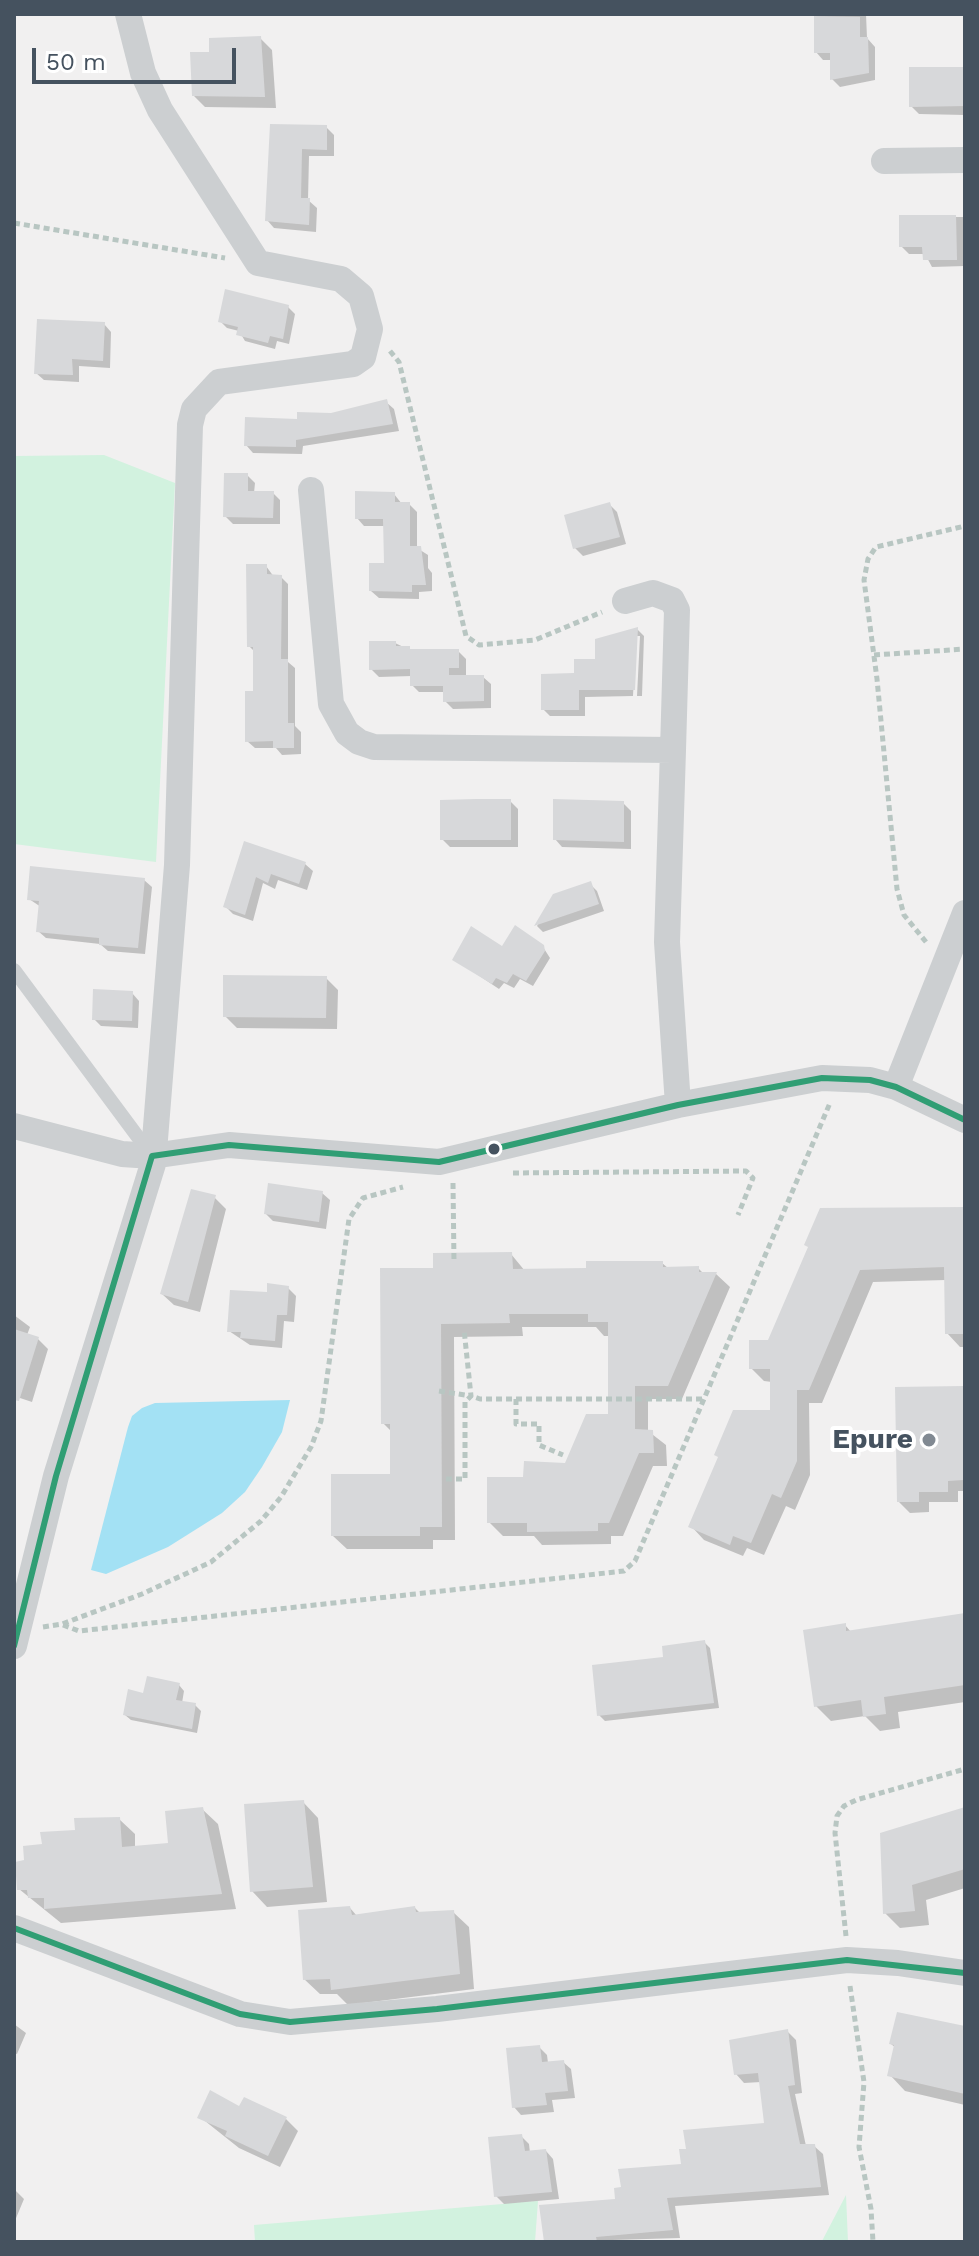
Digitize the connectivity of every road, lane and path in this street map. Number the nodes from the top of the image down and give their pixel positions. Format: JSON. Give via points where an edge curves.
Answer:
{"nodes":[{"id":1,"x":128,"y":14,"type":"edge"},
{"id":2,"x":965,"y":160,"type":"edge"},
{"id":3,"x":884,"y":161,"type":"dead end"},
{"id":4,"x":14,"y":223,"type":"edge"},
{"id":5,"x":258,"y":263,"type":"junction"},
{"id":6,"x":369,"y":345,"type":"junction"},
{"id":7,"x":311,"y":490,"type":"dead end"},
{"id":8,"x":965,"y":526,"type":"edge"},
{"id":9,"x":625,"y":601,"type":"joint"},
{"id":10,"x":965,"y":649,"type":"edge"},
{"id":11,"x":874,"y":655,"type":"junction"},
{"id":12,"x":673,"y":750,"type":"junction"},
{"id":13,"x":965,"y":913,"type":"edge"},
{"id":14,"x":956,"y":958,"type":"edge"},
{"id":15,"x":14,"y":970,"type":"edge"},
{"id":16,"x":840,"y":1078,"type":"junction"},
{"id":17,"x":896,"y":1087,"type":"junction"},
{"id":18,"x":678,"y":1105,"type":"junction"},
{"id":19,"x":965,"y":1120,"type":"edge"},
{"id":20,"x":14,"y":1126,"type":"edge"},
{"id":21,"x":152,"y":1156,"type":"junction"},
{"id":22,"x":433,"y":1161,"type":"junction"},
{"id":23,"x":499,"y":1173,"type":"dead end"},
{"id":24,"x":453,"y":1185,"type":"dead end"},
{"id":25,"x":738,"y":1215,"type":"dead end"},
{"id":26,"x":454,"y":1262,"type":"dead end"},
{"id":27,"x":464,"y":1329,"type":"dead end"},
{"id":28,"x":439,"y":1391,"type":"dead end"},
{"id":29,"x":471,"y":1396,"type":"junction"},
{"id":30,"x":516,"y":1399,"type":"junction"},
{"id":31,"x":704,"y":1399,"type":"junction"},
{"id":32,"x":563,"y":1455,"type":"dead end"},
{"id":33,"x":446,"y":1479,"type":"dead end"},
{"id":34,"x":62,"y":1624,"type":"junction"},
{"id":35,"x":16,"y":1638,"type":"edge"},
{"id":36,"x":14,"y":1928,"type":"edge"},
{"id":37,"x":965,"y":1973,"type":"edge"}],
"edges":[{"from":1,"to":5,"type":"street","via":[[143,73],[160,110]]},
{"from":2,"to":3,"type":"street"},
{"from":4,"to":5,"type":"path"},
{"from":5,"to":6,"type":"street","via":[[327,273],[353,286],[368,312]]},
{"from":6,"to":9,"type":"path","via":[[394,353],[399,362],[471,642],[548,637]]},
{"from":6,"to":21,"type":"street","via":[[353,364],[219,382],[194,409],[177,865]]},
{"from":7,"to":12,"type":"street","via":[[331,704],[347,733],[359,742],[374,747]]},
{"from":8,"to":11,"type":"path","via":[[876,547],[864,580]]},
{"from":9,"to":12,"type":"street","via":[[653,593],[672,600],[677,610]]},
{"from":10,"to":11,"type":"path"},
{"from":11,"to":14,"type":"path","via":[[904,915],[922,940]]},
{"from":12,"to":18,"type":"street","via":[[667,942]]},
{"from":13,"to":14,"type":"street"},
{"from":14,"to":17,"type":"street"},
{"from":15,"to":21,"type":"lane"},
{"from":16,"to":17,"type":"street"},
{"from":16,"to":18,"type":"street"},
{"from":16,"to":31,"type":"path"},
{"from":17,"to":19,"type":"street"},
{"from":18,"to":22,"type":"street"},
{"from":20,"to":21,"type":"street","via":[[122,1154]]},
{"from":21,"to":22,"type":"street","via":[[229,1145]]},
{"from":21,"to":35,"type":"street","via":[[56,1476]]},
{"from":22,"to":34,"type":"path","via":[[431,1182],[363,1198],[354,1207],[321,1421],[281,1497],[211,1562]]},
{"from":23,"to":25,"type":"path","via":[[746,1171],[753,1178]]},
{"from":24,"to":26,"type":"path"},
{"from":27,"to":29,"type":"path"},
{"from":28,"to":29,"type":"path"},
{"from":29,"to":30,"type":"path"},
{"from":29,"to":33,"type":"path","via":[[465,1402],[465,1479]]},
{"from":30,"to":31,"type":"path"},
{"from":30,"to":32,"type":"path","via":[[516,1424],[539,1424],[539,1445]]},
{"from":31,"to":34,"type":"path","via":[[635,1561],[624,1571],[79,1631]]},
{"from":34,"to":35,"type":"path"},
{"from":36,"to":37,"type":"street","via":[[240,2014],[290,2022],[847,1960]]}]}
